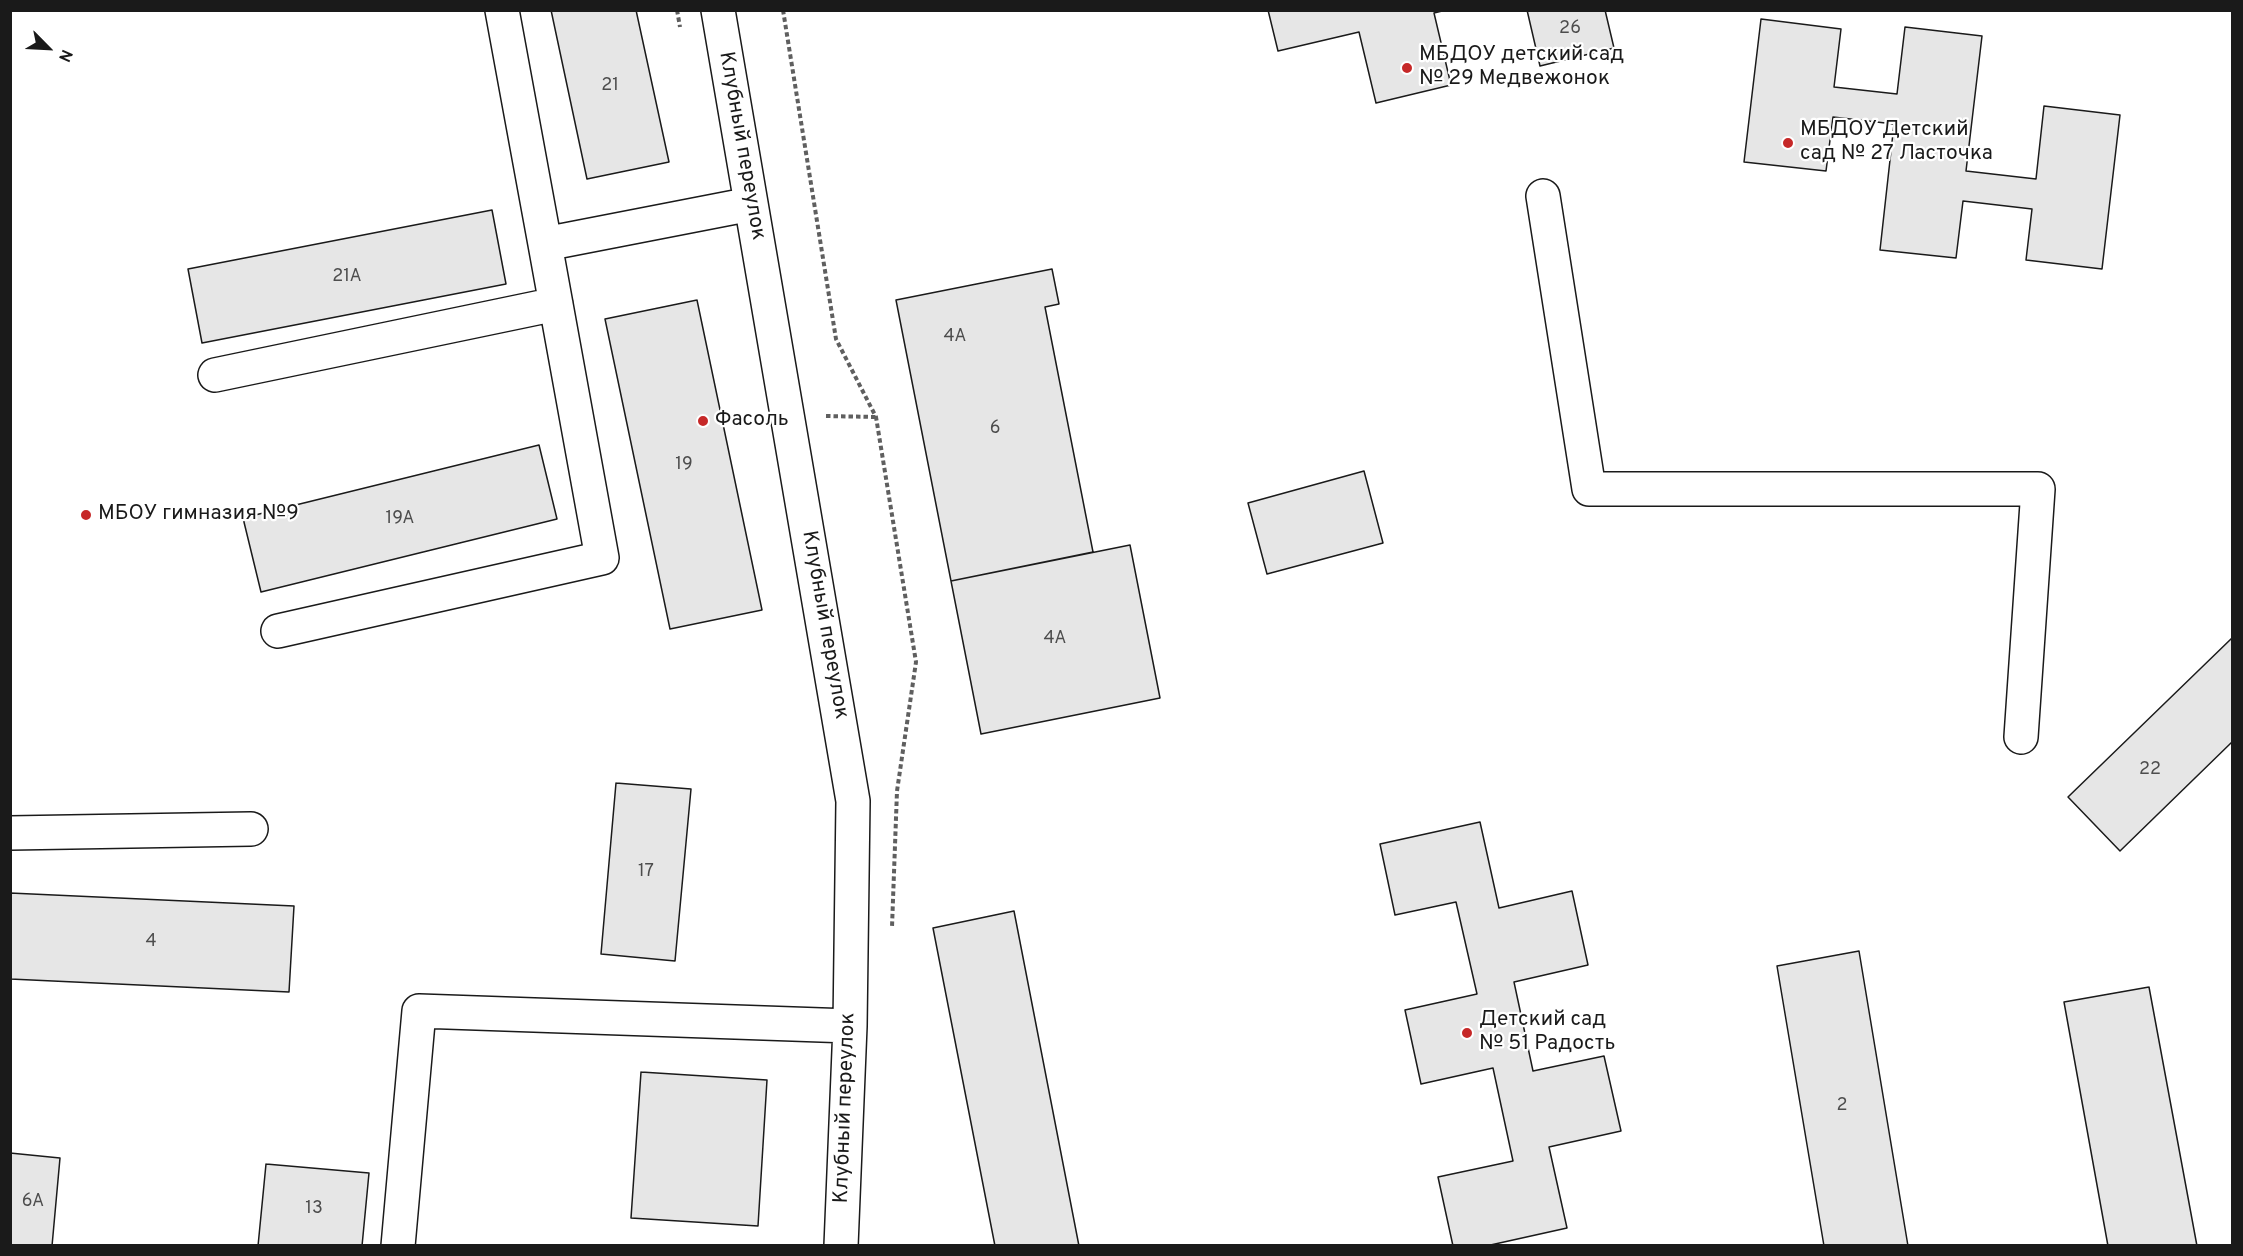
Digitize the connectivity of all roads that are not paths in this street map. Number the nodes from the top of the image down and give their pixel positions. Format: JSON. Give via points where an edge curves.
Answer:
{"nodes":[{"id":1,"x":502,"y":10,"type":"edge"},
{"id":2,"x":718,"y":10,"type":"edge"},
{"id":3,"x":1543,"y":196,"type":"dead end"},
{"id":4,"x":751,"y":204,"type":"junction"},
{"id":5,"x":546,"y":244,"type":"junction"},
{"id":6,"x":556,"y":304,"type":"junction"},
{"id":7,"x":215,"y":375,"type":"dead end"},
{"id":8,"x":278,"y":631,"type":"dead end"},
{"id":9,"x":2021,"y":737,"type":"dead end"},
{"id":10,"x":251,"y":829,"type":"dead end"},
{"id":11,"x":10,"y":833,"type":"edge"},
{"id":12,"x":850,"y":1026,"type":"junction"},
{"id":13,"x":398,"y":1245,"type":"edge"},
{"id":14,"x":841,"y":1245,"type":"edge"}],
"edges":[{"from":1,"to":5,"type":"street"},
{"from":2,"to":4,"type":"street","name":"Клубный переулок"},
{"from":3,"to":9,"type":"street","via":[[1589,489],[2038,489]]},
{"from":4,"to":5,"type":"street"},
{"from":4,"to":12,"type":"street","name":"Клубный переулок","via":[[853,801]]},
{"from":5,"to":6,"type":"street"},
{"from":6,"to":7,"type":"street"},
{"from":6,"to":8,"type":"street","via":[[602,558]]},
{"from":10,"to":11,"type":"street"},
{"from":12,"to":13,"type":"street","via":[[420,1011]]},
{"from":12,"to":14,"type":"street","name":"Клубный переулок"}]}
